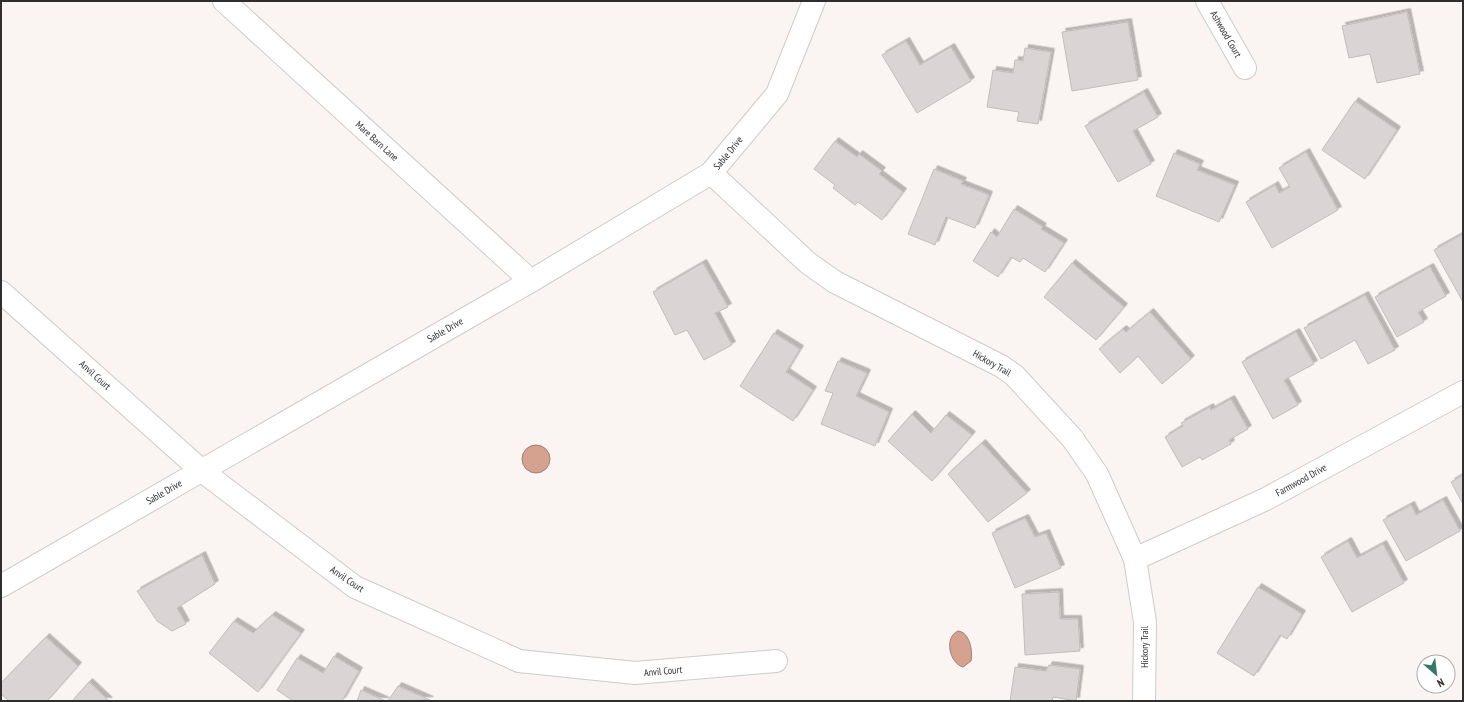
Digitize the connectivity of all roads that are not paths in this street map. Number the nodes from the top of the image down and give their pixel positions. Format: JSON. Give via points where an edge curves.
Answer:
{"nodes":[{"id":1,"x":224,"y":1,"type":"edge"},
{"id":2,"x":814,"y":1,"type":"edge"},
{"id":3,"x":1207,"y":1,"type":"edge"},
{"id":4,"x":1245,"y":68,"type":"dead end"},
{"id":5,"x":711,"y":173,"type":"junction"},
{"id":6,"x":531,"y":281,"type":"junction"},
{"id":7,"x":1,"y":292,"type":"edge"},
{"id":8,"x":1463,"y":392,"type":"edge"},
{"id":9,"x":202,"y":471,"type":"junction"},
{"id":10,"x":1135,"y":559,"type":"junction"},
{"id":11,"x":1,"y":586,"type":"edge"},
{"id":12,"x":776,"y":661,"type":"dead end"},
{"id":13,"x":1144,"y":701,"type":"edge"}],
"edges":[{"from":1,"to":6,"type":"street","name":"Mare Barn Lane"},
{"from":2,"to":5,"type":"street","name":"Sable Drive","via":[[777,94]]},
{"from":3,"to":4,"type":"street","name":"Ashwood Court"},
{"from":5,"to":6,"type":"street","name":"Sable Drive"},
{"from":5,"to":10,"type":"street","name":"Hickory Trail","via":[[808,263],[834,282],[1001,366],[1014,375],[1072,438],[1097,474]]},
{"from":6,"to":9,"type":"street","name":"Sable Drive"},
{"from":7,"to":9,"type":"street","name":"Anvil Court"},
{"from":8,"to":10,"type":"street","name":"Farmwood Drive","via":[[1266,499]]},
{"from":9,"to":11,"type":"street","name":"Sable Drive"},
{"from":9,"to":12,"type":"street","name":"Anvil Court","via":[[355,587],[518,660],[635,673]]},
{"from":10,"to":13,"type":"street","name":"Hickory Trail","via":[[1144,622]]}]}
